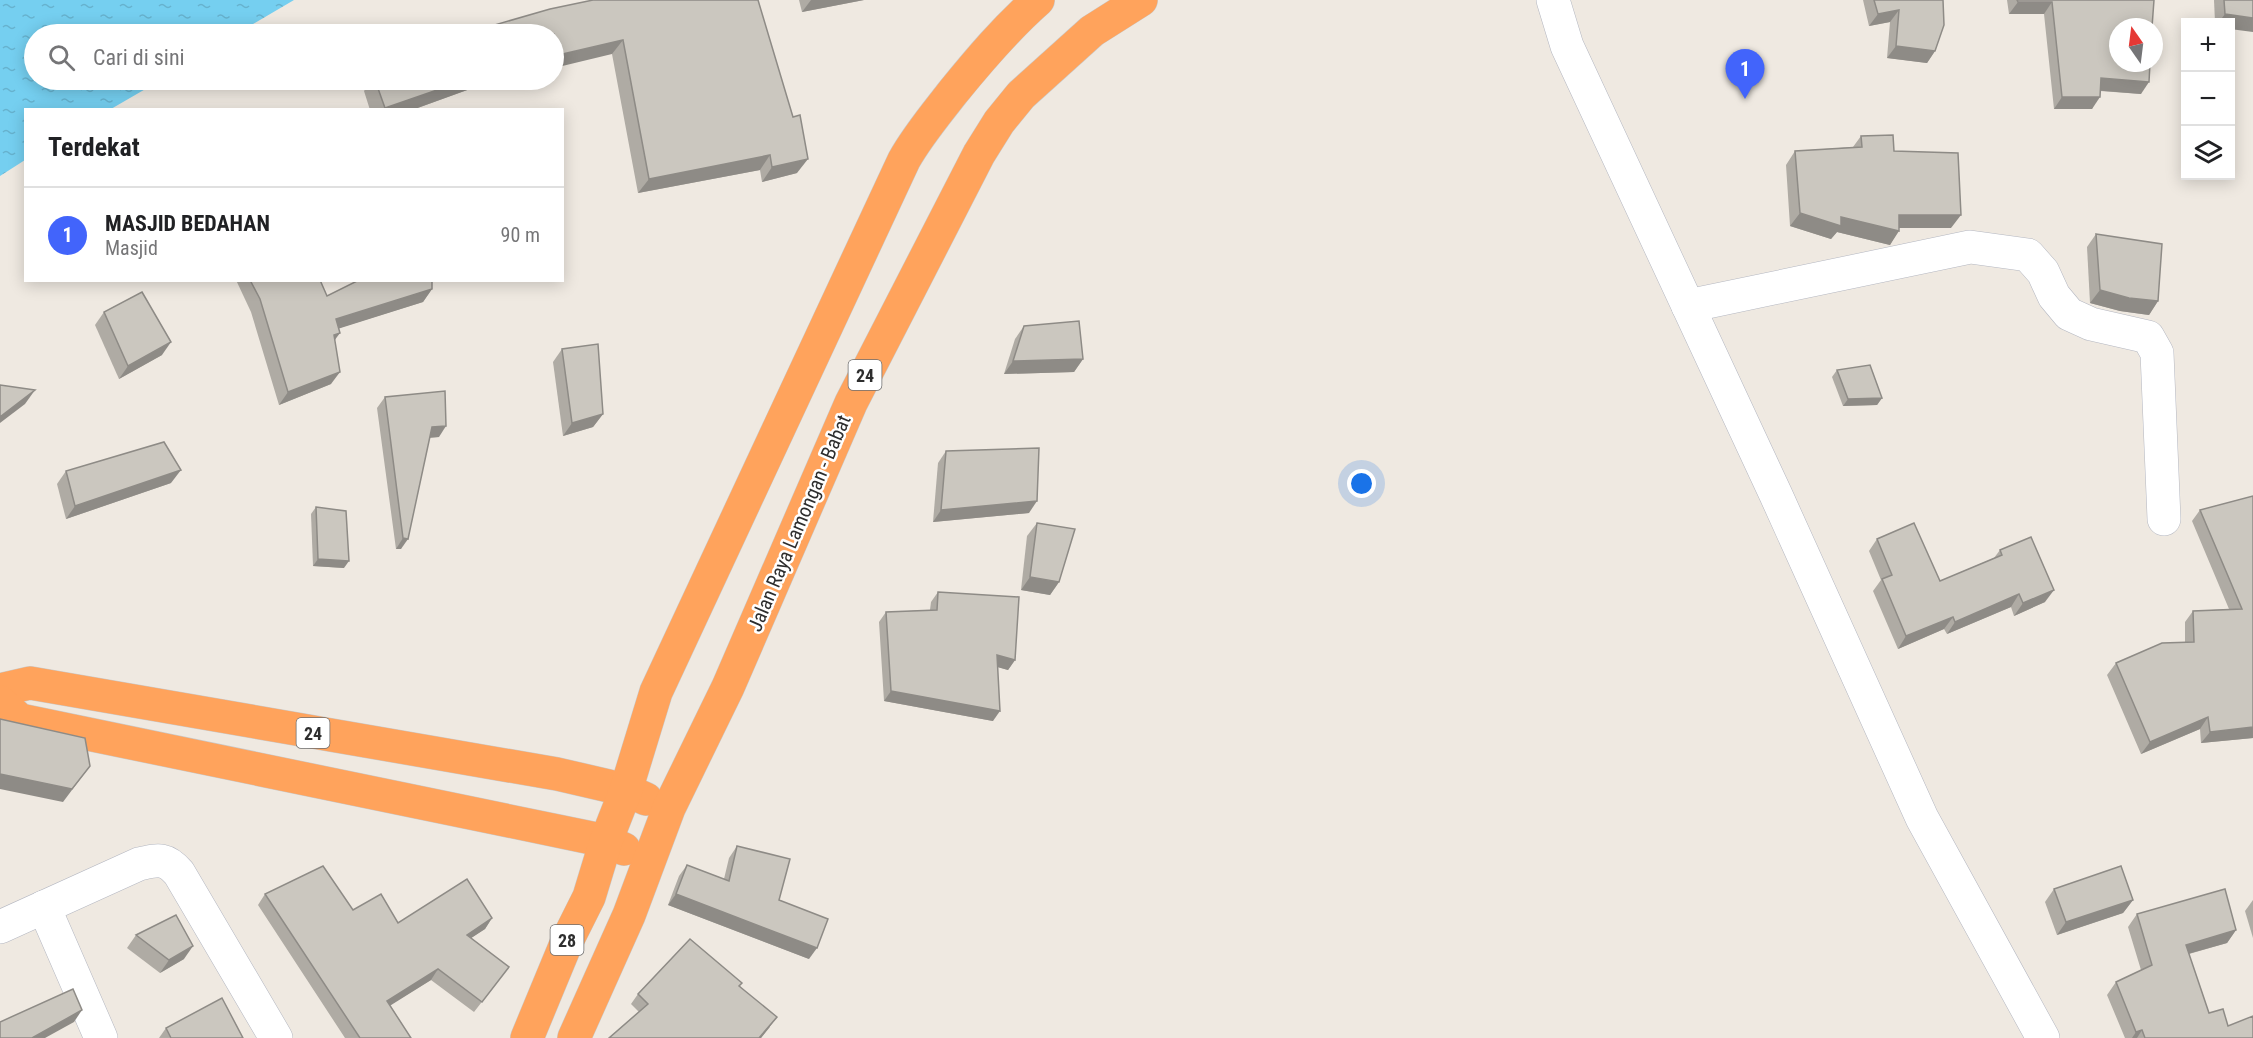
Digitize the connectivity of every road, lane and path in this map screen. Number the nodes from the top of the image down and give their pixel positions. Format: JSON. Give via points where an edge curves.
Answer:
{"nodes":[{"id":1,"x":1038,"y":0,"type":"edge"},
{"id":2,"x":1141,"y":0,"type":"edge"},
{"id":3,"x":1553,"y":0,"type":"edge"},
{"id":4,"x":1688,"y":306,"type":"junction"},
{"id":5,"x":2164,"y":519,"type":"dead end"},
{"id":6,"x":0,"y":690,"type":"edge"},
{"id":7,"x":0,"y":702,"type":"edge"},
{"id":8,"x":626,"y":790,"type":"junction"},
{"id":9,"x":669,"y":808,"type":"junction"},
{"id":10,"x":606,"y":841,"type":"junction"},
{"id":11,"x":648,"y":860,"type":"junction"},
{"id":12,"x":44,"y":907,"type":"junction"},
{"id":13,"x":0,"y":927,"type":"edge"},
{"id":14,"x":101,"y":1038,"type":"edge"},
{"id":15,"x":276,"y":1038,"type":"edge"},
{"id":16,"x":527,"y":1038,"type":"edge"},
{"id":17,"x":574,"y":1038,"type":"edge"},
{"id":18,"x":2043,"y":1038,"type":"edge"}],
"edges":[{"from":1,"to":8,"type":"highway","via":[[1013,21],[969,72],[904,160],[656,692]]},
{"from":2,"to":9,"type":"highway","name":"Jalan Raya Lamongan - Babat","number":"24","via":[[1092,31],[1021,95],[979,154],[850,403],[728,687]]},
{"from":3,"to":4,"type":"street","via":[[1567,45]]},
{"from":4,"to":5,"type":"street","via":[[1970,247],[2028,255],[2068,314],[2091,324],[2148,337],[2153,343],[2157,353]]},
{"from":4,"to":18,"type":"street","via":[[1922,818]]},
{"from":6,"to":8,"type":"highway","number":"24","via":[[30,683],[557,774]]},
{"from":7,"to":10,"type":"highway","number":"24","via":[[20,720]]},
{"from":8,"to":9,"type":"highway"},
{"from":8,"to":10,"type":"highway","number":"28"},
{"from":9,"to":11,"type":"highway","number":"24"},
{"from":10,"to":11,"type":"highway","number":"24"},
{"from":10,"to":16,"type":"highway","number":"28","via":[[589,897]]},
{"from":11,"to":17,"type":"highway","number":"28","via":[[629,915]]},
{"from":12,"to":13,"type":"street"},
{"from":12,"to":14,"type":"street"},
{"from":12,"to":15,"type":"street","via":[[139,864],[159,860],[171,864]]}]}
